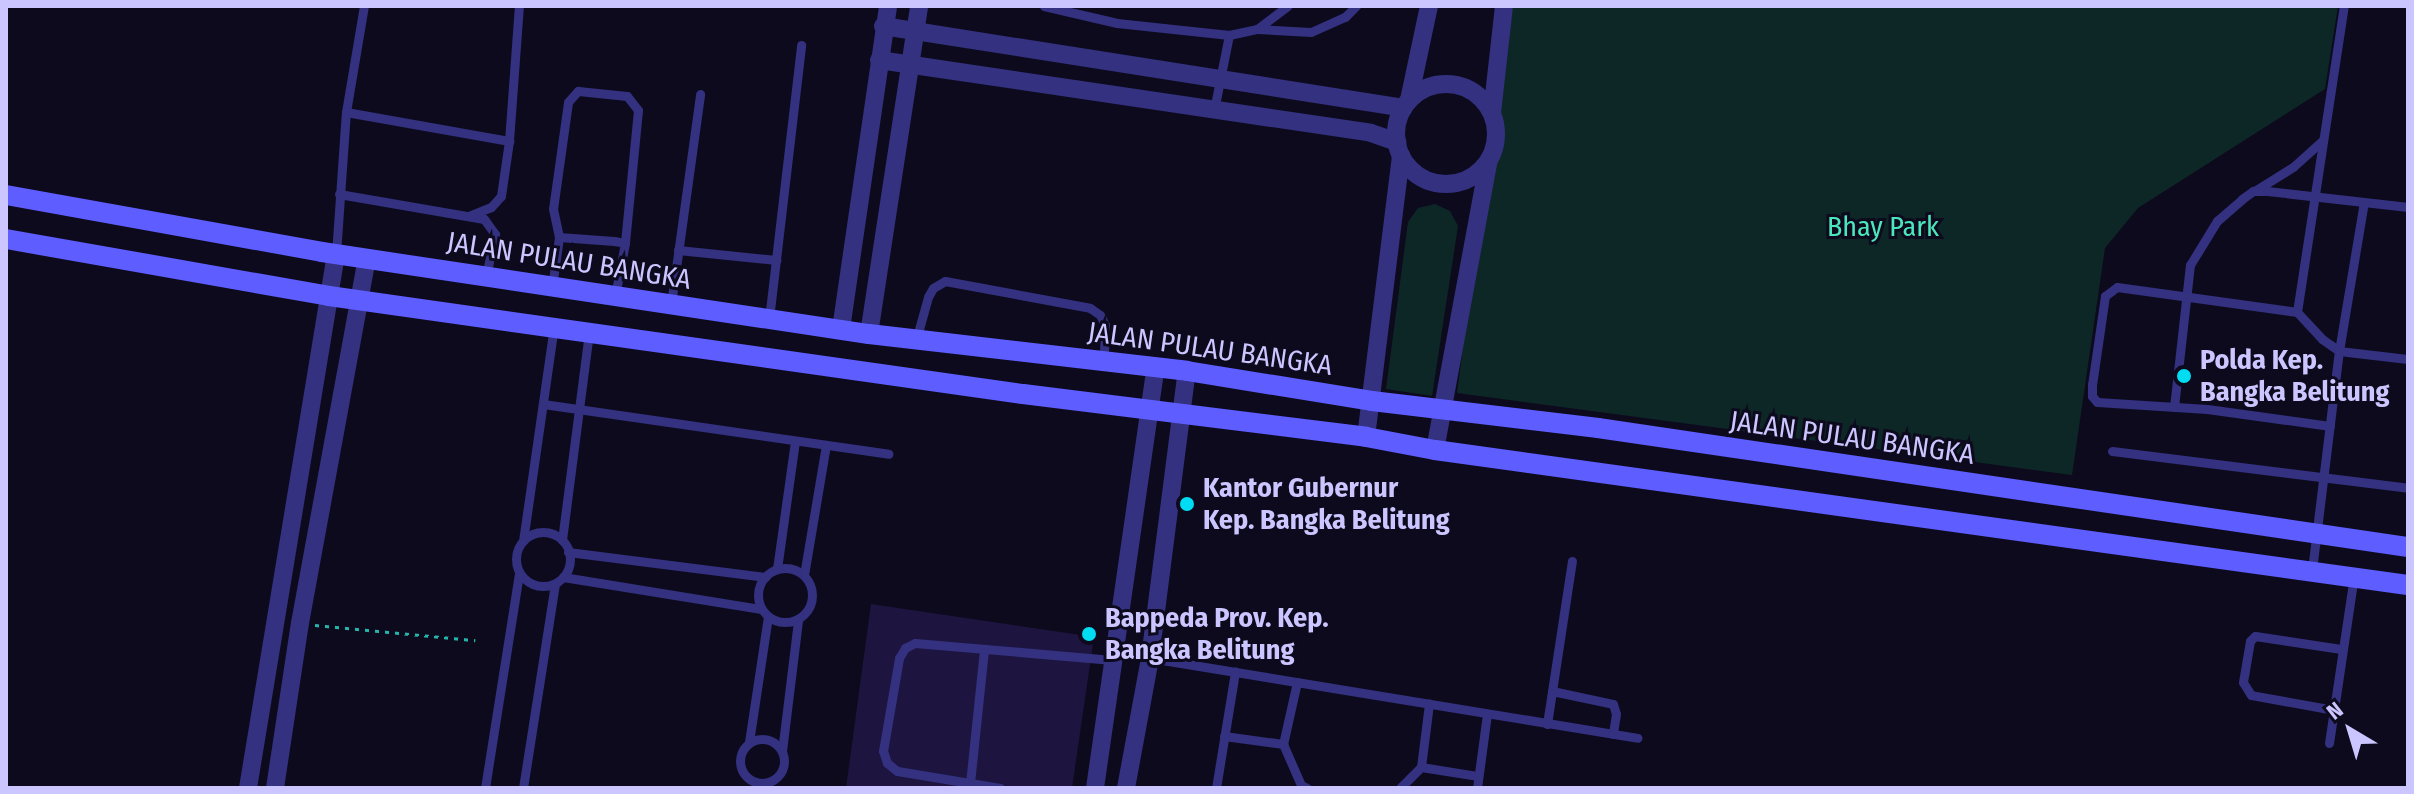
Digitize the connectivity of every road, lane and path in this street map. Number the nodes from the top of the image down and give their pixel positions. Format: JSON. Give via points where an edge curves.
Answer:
{"nodes":[{"id":1,"x":364,"y":6,"type":"edge"},
{"id":2,"x":519,"y":6,"type":"edge"},
{"id":3,"x":888,"y":6,"type":"edge"},
{"id":4,"x":919,"y":6,"type":"edge"},
{"id":5,"x":1044,"y":6,"type":"edge"},
{"id":6,"x":1287,"y":6,"type":"edge"},
{"id":7,"x":1356,"y":6,"type":"edge"},
{"id":8,"x":1429,"y":6,"type":"edge"},
{"id":9,"x":1504,"y":6,"type":"edge"},
{"id":10,"x":2344,"y":6,"type":"edge"},
{"id":11,"x":883,"y":26,"type":"junction"},
{"id":12,"x":1257,"y":29,"type":"junction"},
{"id":13,"x":913,"y":31,"type":"junction"},
{"id":14,"x":1229,"y":35,"type":"junction"},
{"id":15,"x":801,"y":45,"type":"dead end"},
{"id":16,"x":879,"y":60,"type":"junction"},
{"id":17,"x":908,"y":64,"type":"junction"},
{"id":18,"x":1220,"y":79,"type":"junction"},
{"id":19,"x":700,"y":94,"type":"dead end"},
{"id":20,"x":1406,"y":104,"type":"junction"},
{"id":21,"x":1214,"y":110,"type":"junction"},
{"id":22,"x":346,"y":112,"type":"junction"},
{"id":23,"x":1492,"y":113,"type":"junction"},
{"id":24,"x":2323,"y":140,"type":"junction"},
{"id":25,"x":509,"y":141,"type":"junction"},
{"id":26,"x":1399,"y":149,"type":"junction"},
{"id":27,"x":1489,"y":160,"type":"junction"},
{"id":28,"x":2253,"y":191,"type":"junction"},
{"id":29,"x":339,"y":194,"type":"junction"},
{"id":30,"x":6,"y":195,"type":"edge"},
{"id":31,"x":2314,"y":196,"type":"junction"},
{"id":32,"x":2364,"y":202,"type":"junction"},
{"id":33,"x":2408,"y":207,"type":"edge"},
{"id":34,"x":471,"y":215,"type":"junction"},
{"id":35,"x":559,"y":237,"type":"junction"},
{"id":36,"x":6,"y":239,"type":"edge"},
{"id":37,"x":625,"y":243,"type":"junction"},
{"id":38,"x":678,"y":250,"type":"junction"},
{"id":39,"x":336,"y":254,"type":"junction"},
{"id":40,"x":367,"y":258,"type":"junction"},
{"id":41,"x":776,"y":260,"type":"junction"},
{"id":42,"x":486,"y":276,"type":"junction"},
{"id":43,"x":552,"y":287,"type":"junction"},
{"id":44,"x":329,"y":296,"type":"junction"},
{"id":45,"x":615,"y":296,"type":"junction"},
{"id":46,"x":2186,"y":297,"type":"junction"},
{"id":47,"x":360,"y":300,"type":"junction"},
{"id":48,"x":671,"y":304,"type":"junction"},
{"id":49,"x":2297,"y":312,"type":"junction"},
{"id":50,"x":769,"y":319,"type":"junction"},
{"id":51,"x":554,"y":327,"type":"junction"},
{"id":52,"x":841,"y":329,"type":"junction"},
{"id":53,"x":589,"y":332,"type":"junction"},
{"id":54,"x":869,"y":334,"type":"junction"},
{"id":55,"x":916,"y":340,"type":"junction"},
{"id":56,"x":2339,"y":351,"type":"junction"},
{"id":57,"x":2408,"y":359,"type":"edge"},
{"id":58,"x":1104,"y":361,"type":"junction"},
{"id":59,"x":1156,"y":367,"type":"junction"},
{"id":60,"x":1187,"y":371,"type":"junction"},
{"id":61,"x":1372,"y":401,"type":"junction"},
{"id":62,"x":543,"y":404,"type":"junction"},
{"id":63,"x":2174,"y":407,"type":"junction"},
{"id":64,"x":579,"y":408,"type":"junction"},
{"id":65,"x":1443,"y":408,"type":"junction"},
{"id":66,"x":1151,"y":410,"type":"junction"},
{"id":67,"x":1181,"y":413,"type":"junction"},
{"id":68,"x":2330,"y":426,"type":"junction"},
{"id":69,"x":1366,"y":437,"type":"junction"},
{"id":70,"x":795,"y":441,"type":"junction"},
{"id":71,"x":826,"y":445,"type":"junction"},
{"id":72,"x":1435,"y":450,"type":"junction"},
{"id":73,"x":2112,"y":451,"type":"dead end"},
{"id":74,"x":888,"y":454,"type":"dead end"},
{"id":75,"x":2322,"y":475,"type":"junction"},
{"id":76,"x":2408,"y":488,"type":"edge"},
{"id":77,"x":2314,"y":534,"type":"junction"},
{"id":78,"x":562,"y":540,"type":"junction"},
{"id":79,"x":523,"y":541,"type":"junction"},
{"id":80,"x":2408,"y":547,"type":"edge"},
{"id":81,"x":568,"y":552,"type":"junction"},
{"id":82,"x":1572,"y":561,"type":"dead end"},
{"id":83,"x":777,"y":569,"type":"junction"},
{"id":84,"x":2312,"y":570,"type":"junction"},
{"id":85,"x":519,"y":573,"type":"junction"},
{"id":86,"x":804,"y":575,"type":"junction"},
{"id":87,"x":2354,"y":576,"type":"junction"},
{"id":88,"x":765,"y":577,"type":"junction"},
{"id":89,"x":559,"y":581,"type":"junction"},
{"id":90,"x":2408,"y":585,"type":"edge"},
{"id":91,"x":764,"y":613,"type":"junction"},
{"id":92,"x":798,"y":620,"type":"junction"},
{"id":93,"x":300,"y":623,"type":"junction"},
{"id":94,"x":475,"y":640,"type":"dead end"},
{"id":95,"x":984,"y":649,"type":"junction"},
{"id":96,"x":2341,"y":649,"type":"junction"},
{"id":97,"x":1150,"y":658,"type":"junction"},
{"id":98,"x":1115,"y":660,"type":"junction"},
{"id":99,"x":1235,"y":672,"type":"junction"},
{"id":100,"x":1297,"y":682,"type":"junction"},
{"id":101,"x":1552,"y":691,"type":"junction"},
{"id":102,"x":1429,"y":704,"type":"junction"},
{"id":103,"x":2334,"y":710,"type":"junction"},
{"id":104,"x":1487,"y":714,"type":"junction"},
{"id":105,"x":1547,"y":724,"type":"junction"},
{"id":106,"x":1613,"y":734,"type":"junction"},
{"id":107,"x":1224,"y":736,"type":"junction"},
{"id":108,"x":1637,"y":738,"type":"dead end"},
{"id":109,"x":749,"y":742,"type":"junction"},
{"id":110,"x":2329,"y":743,"type":"dead end"},
{"id":111,"x":1283,"y":744,"type":"junction"},
{"id":112,"x":782,"y":751,"type":"junction"},
{"id":113,"x":1421,"y":767,"type":"junction"},
{"id":114,"x":742,"y":772,"type":"junction"},
{"id":115,"x":1478,"y":776,"type":"junction"},
{"id":116,"x":970,"y":783,"type":"junction"},
{"id":117,"x":771,"y":785,"type":"edge"},
{"id":118,"x":248,"y":788,"type":"edge"},
{"id":119,"x":275,"y":788,"type":"edge"},
{"id":120,"x":485,"y":788,"type":"edge"},
{"id":121,"x":523,"y":788,"type":"edge"},
{"id":122,"x":740,"y":788,"type":"edge"},
{"id":123,"x":1000,"y":788,"type":"edge"},
{"id":124,"x":1095,"y":788,"type":"edge"},
{"id":125,"x":1126,"y":788,"type":"edge"},
{"id":126,"x":1216,"y":788,"type":"edge"},
{"id":127,"x":1307,"y":788,"type":"edge"},
{"id":128,"x":1400,"y":788,"type":"edge"},
{"id":129,"x":1477,"y":788,"type":"edge"}],
"edges":[{"from":1,"to":22,"type":"lane"},
{"from":2,"to":25,"type":"lane"},
{"from":3,"to":11,"type":"street"},
{"from":4,"to":13,"type":"street"},
{"from":5,"to":14,"type":"lane","via":[[1117,23]]},
{"from":6,"to":12,"type":"lane"},
{"from":7,"to":12,"type":"lane","via":[[1345,17],[1311,32]]},
{"from":8,"to":20,"type":"street"},
{"from":9,"to":23,"type":"street"},
{"from":10,"to":24,"type":"lane"},
{"from":11,"to":13,"type":"street"},
{"from":11,"to":16,"type":"street"},
{"from":12,"to":14,"type":"lane"},
{"from":13,"to":17,"type":"street"},
{"from":13,"to":18,"type":"street"},
{"from":14,"to":18,"type":"lane"},
{"from":15,"to":41,"type":"lane"},
{"from":16,"to":17,"type":"street"},
{"from":16,"to":52,"type":"street"},
{"from":17,"to":21,"type":"street"},
{"from":17,"to":54,"type":"street"},
{"from":18,"to":20,"type":"street"},
{"from":18,"to":21,"type":"lane"},
{"from":19,"to":38,"type":"lane"},
{"from":20,"to":23,"type":"street","via":[[1425,88],[1454,84],[1481,97]]},
{"from":20,"to":26,"type":"street","via":[[1397,126]]},
{"from":21,"to":26,"type":"street","via":[[1371,133]]},
{"from":22,"to":25,"type":"lane"},
{"from":22,"to":29,"type":"lane"},
{"from":23,"to":27,"type":"street","via":[[1497,132]]},
{"from":24,"to":28,"type":"lane","via":[[2293,167]]},
{"from":24,"to":31,"type":"lane"},
{"from":25,"to":34,"type":"lane","via":[[501,196]]},
{"from":26,"to":27,"type":"street","via":[[1420,177],[1448,184],[1467,180]]},
{"from":26,"to":61,"type":"street"},
{"from":27,"to":65,"type":"street"},
{"from":28,"to":31,"type":"lane"},
{"from":28,"to":46,"type":"lane","via":[[2217,221],[2200,244],[2190,265]]},
{"from":29,"to":34,"type":"lane"},
{"from":29,"to":39,"type":"lane"},
{"from":30,"to":39,"type":"main road","name":"JALAN PULAU BANGKA"},
{"from":31,"to":32,"type":"lane"},
{"from":31,"to":49,"type":"lane"},
{"from":32,"to":33,"type":"lane"},
{"from":32,"to":56,"type":"lane"},
{"from":34,"to":42,"type":"lane","via":[[484,219],[495,234]]},
{"from":35,"to":37,"type":"lane"},
{"from":35,"to":37,"type":"lane","via":[[553,209],[568,102],[578,91],[627,96],[638,110]]},
{"from":35,"to":43,"type":"lane"},
{"from":36,"to":44,"type":"main road"},
{"from":37,"to":45,"type":"lane"},
{"from":38,"to":41,"type":"lane"},
{"from":38,"to":48,"type":"lane"},
{"from":39,"to":40,"type":"main road","name":"JALAN PULAU BANGKA"},
{"from":39,"to":44,"type":"street"},
{"from":40,"to":42,"type":"main road","name":"JALAN PULAU BANGKA"},
{"from":40,"to":47,"type":"street"},
{"from":41,"to":50,"type":"lane"},
{"from":42,"to":43,"type":"main road","name":"JALAN PULAU BANGKA"},
{"from":43,"to":45,"type":"main road","name":"JALAN PULAU BANGKA"},
{"from":44,"to":47,"type":"main road"},
{"from":44,"to":118,"type":"street"},
{"from":45,"to":48,"type":"main road","name":"JALAN PULAU BANGKA"},
{"from":46,"to":49,"type":"lane"},
{"from":46,"to":63,"type":"lane"},
{"from":46,"to":63,"type":"lane","via":[[2117,287],[2109,291],[2102,304],[2092,385],[2092,396],[2105,404]]},
{"from":47,"to":51,"type":"main road"},
{"from":47,"to":93,"type":"street"},
{"from":48,"to":50,"type":"main road","name":"JALAN PULAU BANGKA"},
{"from":49,"to":56,"type":"lane"},
{"from":50,"to":52,"type":"main road","name":"JALAN PULAU BANGKA"},
{"from":51,"to":53,"type":"main road"},
{"from":51,"to":62,"type":"lane"},
{"from":52,"to":54,"type":"main road","name":"JALAN PULAU BANGKA"},
{"from":53,"to":64,"type":"lane"},
{"from":53,"to":66,"type":"main road"},
{"from":54,"to":55,"type":"main road","name":"JALAN PULAU BANGKA"},
{"from":55,"to":58,"type":"main road","name":"JALAN PULAU BANGKA"},
{"from":55,"to":58,"type":"lane","via":[[928,297],[945,281],[1090,308],[1105,325]]},
{"from":56,"to":57,"type":"lane"},
{"from":56,"to":68,"type":"lane"},
{"from":58,"to":59,"type":"main road","name":"JALAN PULAU BANGKA"},
{"from":59,"to":60,"type":"main road","name":"JALAN PULAU BANGKA"},
{"from":59,"to":66,"type":"street"},
{"from":60,"to":61,"type":"main road","name":"JALAN PULAU BANGKA"},
{"from":60,"to":67,"type":"street"},
{"from":61,"to":65,"type":"main road","name":"JALAN PULAU BANGKA"},
{"from":61,"to":69,"type":"street"},
{"from":62,"to":64,"type":"lane"},
{"from":62,"to":79,"type":"lane"},
{"from":63,"to":68,"type":"lane"},
{"from":64,"to":70,"type":"lane"},
{"from":64,"to":78,"type":"lane"},
{"from":65,"to":72,"type":"street"},
{"from":65,"to":77,"type":"main road","name":"JALAN PULAU BANGKA"},
{"from":66,"to":67,"type":"main road"},
{"from":66,"to":98,"type":"street"},
{"from":67,"to":69,"type":"main road"},
{"from":67,"to":97,"type":"street"},
{"from":68,"to":75,"type":"lane"},
{"from":69,"to":72,"type":"main road"},
{"from":70,"to":71,"type":"lane"},
{"from":70,"to":83,"type":"lane"},
{"from":71,"to":74,"type":"lane"},
{"from":71,"to":86,"type":"lane"},
{"from":72,"to":84,"type":"main road"},
{"from":73,"to":75,"type":"lane"},
{"from":75,"to":76,"type":"lane"},
{"from":75,"to":77,"type":"lane"},
{"from":77,"to":80,"type":"main road","name":"JALAN PULAU BANGKA"},
{"from":77,"to":84,"type":"lane"},
{"from":78,"to":79,"type":"lane","via":[[542,532]]},
{"from":78,"to":81,"type":"lane"},
{"from":79,"to":85,"type":"lane","via":[[517,552]]},
{"from":81,"to":88,"type":"lane"},
{"from":81,"to":89,"type":"lane","via":[[569,568]]},
{"from":82,"to":101,"type":"lane"},
{"from":83,"to":86,"type":"lane"},
{"from":83,"to":88,"type":"lane"},
{"from":84,"to":87,"type":"main road"},
{"from":85,"to":89,"type":"lane","via":[[535,586]]},
{"from":85,"to":120,"type":"lane"},
{"from":86,"to":92,"type":"lane","via":[[812,604]]},
{"from":87,"to":90,"type":"main road"},
{"from":87,"to":96,"type":"lane"},
{"from":88,"to":91,"type":"lane","via":[[759,588]]},
{"from":89,"to":91,"type":"lane"},
{"from":89,"to":121,"type":"lane"},
{"from":91,"to":92,"type":"lane","via":[[788,623]]},
{"from":91,"to":109,"type":"lane"},
{"from":92,"to":112,"type":"lane"},
{"from":93,"to":94,"type":"path"},
{"from":93,"to":119,"type":"street"},
{"from":95,"to":98,"type":"lane"},
{"from":95,"to":116,"type":"lane"},
{"from":95,"to":116,"type":"lane","via":[[915,643],[905,648],[883,751],[897,771]]},
{"from":96,"to":103,"type":"lane"},
{"from":96,"to":103,"type":"lane","via":[[2255,636],[2243,682],[2251,695]]},
{"from":97,"to":99,"type":"lane"},
{"from":97,"to":125,"type":"street"},
{"from":98,"to":124,"type":"street"},
{"from":99,"to":100,"type":"lane"},
{"from":99,"to":107,"type":"lane"},
{"from":100,"to":102,"type":"lane"},
{"from":100,"to":111,"type":"lane"},
{"from":101,"to":105,"type":"lane"},
{"from":101,"to":106,"type":"lane","via":[[1613,704]]},
{"from":102,"to":104,"type":"lane"},
{"from":102,"to":113,"type":"lane"},
{"from":103,"to":110,"type":"lane"},
{"from":104,"to":105,"type":"lane"},
{"from":104,"to":115,"type":"lane"},
{"from":105,"to":106,"type":"lane"},
{"from":106,"to":108,"type":"lane"},
{"from":107,"to":111,"type":"lane"},
{"from":107,"to":126,"type":"lane"},
{"from":109,"to":112,"type":"lane","via":[[770,740]]},
{"from":109,"to":114,"type":"lane","via":[[740,755]]},
{"from":111,"to":127,"type":"lane"},
{"from":112,"to":117,"type":"lane","via":[[783,769]]},
{"from":113,"to":115,"type":"lane"},
{"from":113,"to":128,"type":"lane"},
{"from":114,"to":117,"type":"lane","via":[[755,783]]},
{"from":114,"to":122,"type":"lane"},
{"from":115,"to":129,"type":"lane"},
{"from":116,"to":123,"type":"lane"}]}
